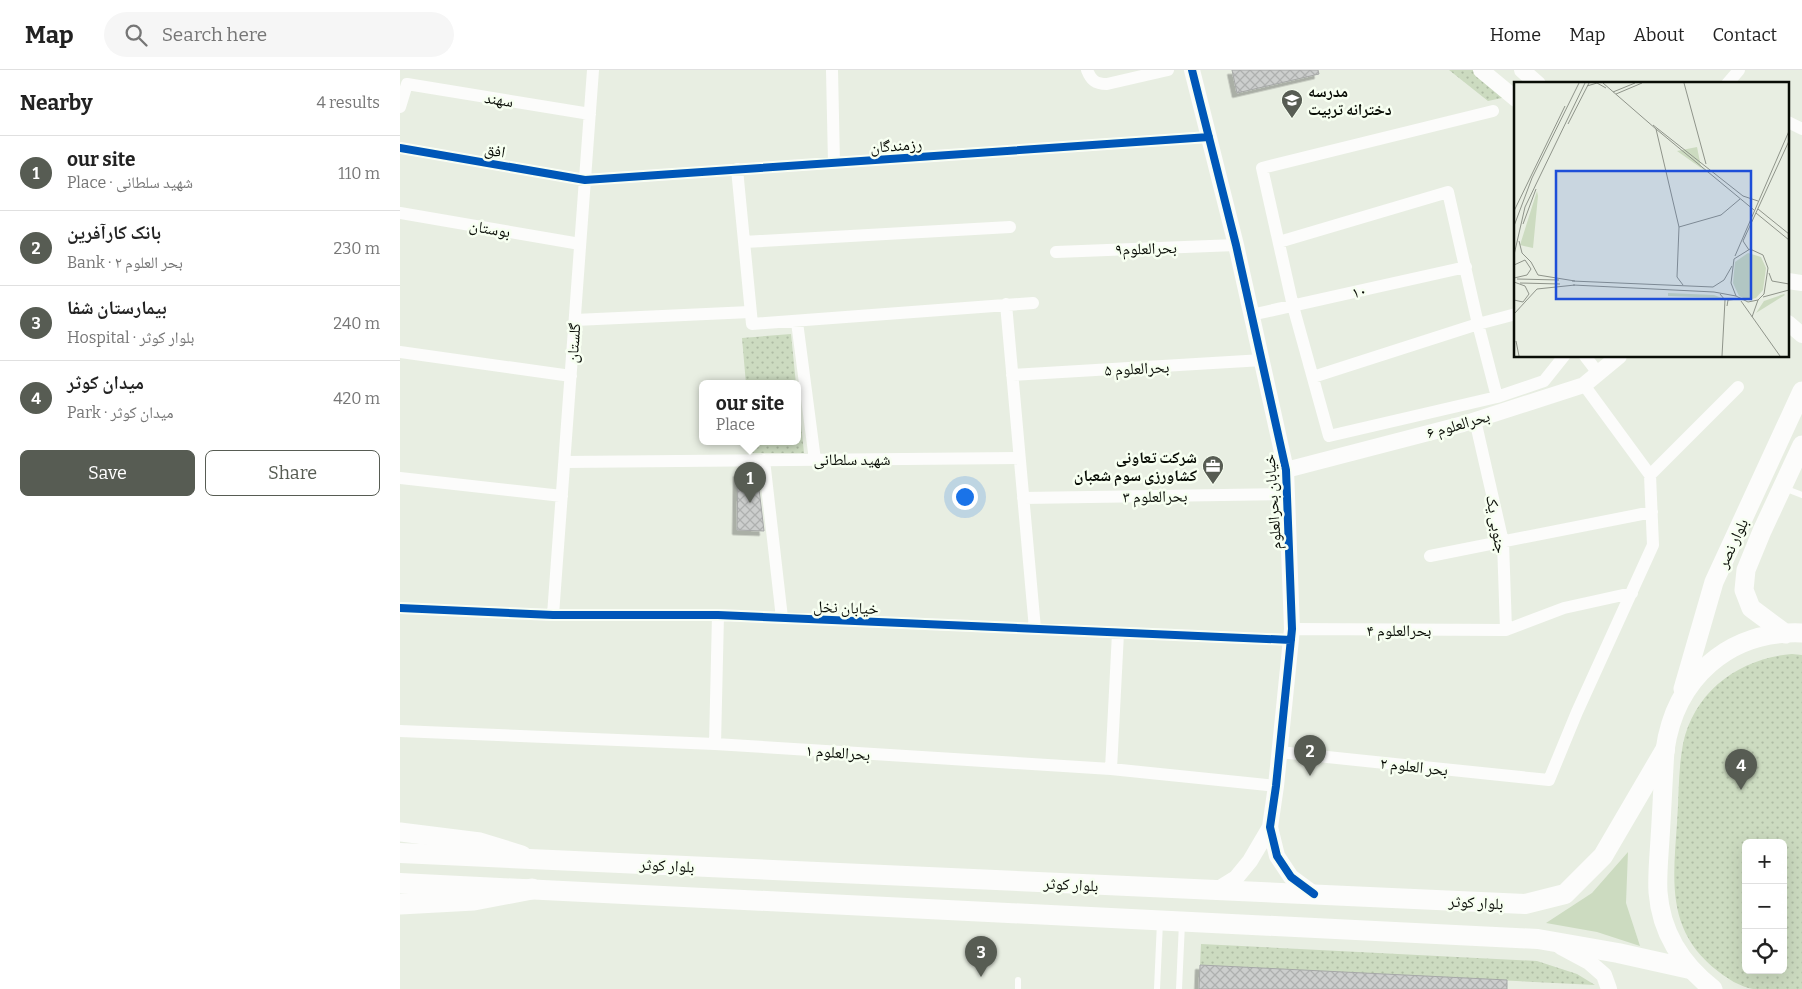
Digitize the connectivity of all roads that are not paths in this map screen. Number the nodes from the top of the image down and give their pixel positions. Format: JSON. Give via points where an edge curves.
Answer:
{"nodes":[{"id":1,"x":593,"y":70,"type":"edge"},
{"id":2,"x":832,"y":70,"type":"edge"},
{"id":3,"x":1087,"y":70,"type":"edge"},
{"id":4,"x":1168,"y":70,"type":"edge"},
{"id":5,"x":1192,"y":70,"type":"edge"},
{"id":6,"x":1481,"y":70,"type":"edge"},
{"id":7,"x":1522,"y":70,"type":"edge"},
{"id":8,"x":1739,"y":70,"type":"edge"},
{"id":9,"x":1536,"y":82,"type":"edge"},
{"id":10,"x":1730,"y":82,"type":"edge"},
{"id":11,"x":1514,"y":96,"type":"edge"},
{"id":12,"x":400,"y":107,"type":"edge"},
{"id":13,"x":1493,"y":111,"type":"dead end"},
{"id":14,"x":590,"y":114,"type":"junction"},
{"id":15,"x":1790,"y":123,"type":"edge"},
{"id":16,"x":1802,"y":129,"type":"edge"},
{"id":17,"x":1209,"y":137,"type":"junction"},
{"id":18,"x":400,"y":148,"type":"edge"},
{"id":19,"x":834,"y":163,"type":"junction"},
{"id":20,"x":737,"y":169,"type":"junction"},
{"id":21,"x":585,"y":180,"type":"junction"},
{"id":22,"x":400,"y":213,"type":"edge"},
{"id":23,"x":1010,"y":227,"type":"dead end"},
{"id":24,"x":744,"y":242,"type":"junction"},
{"id":25,"x":1280,"y":242,"type":"junction"},
{"id":26,"x":580,"y":244,"type":"junction"},
{"id":27,"x":1236,"y":245,"type":"junction"},
{"id":28,"x":1056,"y":252,"type":"dead end"},
{"id":29,"x":1466,"y":267,"type":"junction"},
{"id":30,"x":1033,"y":303,"type":"dead end"},
{"id":31,"x":1006,"y":304,"type":"junction"},
{"id":32,"x":1293,"y":306,"type":"junction"},
{"id":33,"x":750,"y":312,"type":"junction"},
{"id":34,"x":1252,"y":315,"type":"junction"},
{"id":35,"x":1514,"y":315,"type":"edge"},
{"id":36,"x":575,"y":320,"type":"junction"},
{"id":37,"x":797,"y":322,"type":"junction"},
{"id":38,"x":1478,"y":324,"type":"junction"},
{"id":39,"x":1790,"y":326,"type":"edge"},
{"id":40,"x":1802,"y":335,"type":"edge"},
{"id":41,"x":400,"y":352,"type":"edge"},
{"id":42,"x":1562,"y":358,"type":"edge"},
{"id":43,"x":1587,"y":358,"type":"edge"},
{"id":44,"x":1617,"y":358,"type":"edge"},
{"id":45,"x":1263,"y":360,"type":"junction"},
{"id":46,"x":1598,"y":373,"type":"junction"},
{"id":47,"x":1012,"y":375,"type":"junction"},
{"id":48,"x":571,"y":376,"type":"junction"},
{"id":49,"x":1313,"y":377,"type":"junction"},
{"id":50,"x":1584,"y":385,"type":"junction"},
{"id":51,"x":1738,"y":387,"type":"dead end"},
{"id":52,"x":1802,"y":391,"type":"edge"},
{"id":53,"x":1497,"y":397,"type":"junction"},
{"id":54,"x":1475,"y":420,"type":"junction"},
{"id":55,"x":1802,"y":445,"type":"edge"},
{"id":56,"x":1020,"y":458,"type":"junction"},
{"id":57,"x":764,"y":460,"type":"junction"},
{"id":58,"x":815,"y":460,"type":"junction"},
{"id":59,"x":564,"y":462,"type":"junction"},
{"id":60,"x":1286,"y":470,"type":"junction"},
{"id":61,"x":1650,"y":475,"type":"junction"},
{"id":62,"x":400,"y":478,"type":"edge"},
{"id":63,"x":1782,"y":488,"type":"junction"},
{"id":64,"x":1288,"y":494,"type":"junction"},
{"id":65,"x":1802,"y":495,"type":"edge"},
{"id":66,"x":562,"y":496,"type":"junction"},
{"id":67,"x":1023,"y":498,"type":"junction"},
{"id":68,"x":1652,"y":512,"type":"junction"},
{"id":69,"x":1502,"y":542,"type":"junction"},
{"id":70,"x":1430,"y":556,"type":"dead end"},
{"id":71,"x":1632,"y":593,"type":"junction"},
{"id":72,"x":400,"y":608,"type":"edge"},
{"id":73,"x":553,"y":615,"type":"junction"},
{"id":74,"x":718,"y":615,"type":"junction"},
{"id":75,"x":782,"y":618,"type":"junction"},
{"id":76,"x":1035,"y":629,"type":"junction"},
{"id":77,"x":1506,"y":630,"type":"junction"},
{"id":78,"x":1118,"y":632,"type":"junction"},
{"id":79,"x":1794,"y":633,"type":"edge"},
{"id":80,"x":1291,"y":635,"type":"junction"},
{"id":81,"x":1679,"y":701,"type":"junction"},
{"id":82,"x":400,"y":731,"type":"edge"},
{"id":83,"x":715,"y":744,"type":"junction"},
{"id":84,"x":1665,"y":750,"type":"junction"},
{"id":85,"x":1279,"y":752,"type":"junction"},
{"id":86,"x":1111,"y":769,"type":"junction"},
{"id":87,"x":1276,"y":786,"type":"junction"},
{"id":88,"x":1270,"y":827,"type":"junction"},
{"id":89,"x":400,"y":832,"type":"edge"},
{"id":90,"x":400,"y":853,"type":"edge"},
{"id":91,"x":535,"y":859,"type":"junction"},
{"id":92,"x":400,"y":883,"type":"edge"},
{"id":93,"x":532,"y":889,"type":"junction"},
{"id":94,"x":1215,"y":890,"type":"junction"},
{"id":95,"x":1314,"y":894,"type":"junction"},
{"id":96,"x":400,"y":904,"type":"edge"},
{"id":97,"x":1160,"y":920,"type":"junction"},
{"id":98,"x":1182,"y":921,"type":"junction"},
{"id":99,"x":1538,"y":939,"type":"junction"},
{"id":100,"x":1690,"y":969,"type":"junction"},
{"id":101,"x":1018,"y":980,"type":"dead end"},
{"id":102,"x":1018,"y":989,"type":"edge"},
{"id":103,"x":1157,"y":989,"type":"edge"},
{"id":104,"x":1179,"y":989,"type":"edge"},
{"id":105,"x":1609,"y":989,"type":"edge"},
{"id":106,"x":1713,"y":989,"type":"edge"}],
"edges":[{"from":1,"to":14,"type":"street","name":"گلستان"},
{"from":2,"to":19,"type":"street"},
{"from":3,"to":4,"type":"street","via":[[1097,84]]},
{"from":5,"to":17,"type":"street","name":"خیابان بحرالعلوم"},
{"from":6,"to":11,"type":"street"},
{"from":7,"to":9,"type":"street"},
{"from":8,"to":10,"type":"street"},
{"from":12,"to":14,"type":"street","name":"سهند","via":[[407,84]]},
{"from":13,"to":25,"type":"street","via":[[1262,168]]},
{"from":14,"to":21,"type":"street","name":"گلستان"},
{"from":15,"to":16,"type":"street"},
{"from":17,"to":19,"type":"street","name":"رزمندگان"},
{"from":17,"to":27,"type":"street","name":"خیابان بحرالعلوم"},
{"from":18,"to":21,"type":"street","name":"افق"},
{"from":19,"to":20,"type":"street","name":"رزمندگان"},
{"from":20,"to":21,"type":"street","name":"رزمندگان"},
{"from":20,"to":24,"type":"street"},
{"from":21,"to":26,"type":"street","name":"گلستان"},
{"from":22,"to":26,"type":"street","name":"بوستان"},
{"from":23,"to":24,"type":"street"},
{"from":24,"to":33,"type":"street"},
{"from":25,"to":29,"type":"street","via":[[1448,192]]},
{"from":25,"to":32,"type":"street"},
{"from":26,"to":36,"type":"street","name":"گلستان"},
{"from":27,"to":28,"type":"street","name":"بحرالعلوم۹"},
{"from":27,"to":34,"type":"street","name":"خیابان بحرالعلوم"},
{"from":29,"to":32,"type":"street","name":"۱۰"},
{"from":29,"to":38,"type":"street"},
{"from":30,"to":31,"type":"street"},
{"from":31,"to":37,"type":"street"},
{"from":31,"to":47,"type":"street"},
{"from":32,"to":34,"type":"street","name":"۱۰"},
{"from":32,"to":49,"type":"street"},
{"from":33,"to":36,"type":"street"},
{"from":33,"to":37,"type":"street","via":[[752,324]]},
{"from":34,"to":45,"type":"street","name":"خیابان بحرالعلوم"},
{"from":35,"to":38,"type":"street"},
{"from":36,"to":48,"type":"street","name":"گلستان"},
{"from":37,"to":58,"type":"street"},
{"from":38,"to":49,"type":"street"},
{"from":38,"to":53,"type":"street"},
{"from":39,"to":40,"type":"street"},
{"from":41,"to":48,"type":"street"},
{"from":42,"to":53,"type":"street","via":[[1544,381]]},
{"from":43,"to":46,"type":"street"},
{"from":44,"to":46,"type":"street","name":"بحرالعلوم ۶"},
{"from":45,"to":47,"type":"street","name":"بحرالعلوم ۵"},
{"from":45,"to":60,"type":"street","name":"خیابان بحرالعلوم"},
{"from":46,"to":50,"type":"street","name":"بحرالعلوم ۶"},
{"from":47,"to":56,"type":"street"},
{"from":48,"to":59,"type":"street","name":"گلستان"},
{"from":49,"to":53,"type":"street","via":[[1329,436]]},
{"from":50,"to":54,"type":"street","name":"بحرالعلوم ۶"},
{"from":50,"to":61,"type":"street"},
{"from":51,"to":61,"type":"street"},
{"from":52,"to":81,"type":"main road","name":"بلوار نصر","via":[[1714,582]]},
{"from":54,"to":60,"type":"street","name":"بحرالعلوم ۶"},
{"from":54,"to":69,"type":"street","name":"جنوبی یک"},
{"from":55,"to":63,"type":"main road","name":"بلوار نصر"},
{"from":56,"to":58,"type":"street","name":"شهید سلطانی"},
{"from":56,"to":67,"type":"street"},
{"from":57,"to":58,"type":"street","name":"شهید سلطانی"},
{"from":57,"to":59,"type":"street","name":"شهید سلطانی"},
{"from":57,"to":75,"type":"street"},
{"from":59,"to":66,"type":"street","name":"گلستان"},
{"from":60,"to":64,"type":"street","name":"خیابان بحرالعلوم"},
{"from":61,"to":68,"type":"street"},
{"from":62,"to":66,"type":"street"},
{"from":63,"to":65,"type":"lane"},
{"from":63,"to":79,"type":"main road","name":"بلوار نصر","via":[[1746,570],[1744,590],[1750,608]]},
{"from":64,"to":67,"type":"street","name":"بحرالعلوم ۳"},
{"from":64,"to":80,"type":"street","name":"خیابان بحرالعلوم"},
{"from":66,"to":73,"type":"street","name":"گلستان"},
{"from":67,"to":76,"type":"street"},
{"from":68,"to":69,"type":"street"},
{"from":68,"to":71,"type":"street","via":[[1653,545]]},
{"from":69,"to":70,"type":"street"},
{"from":69,"to":77,"type":"street","name":"جنوبی یک"},
{"from":71,"to":77,"type":"street","via":[[1564,608]]},
{"from":71,"to":85,"type":"street","name":"بحر العلوم ۲","via":[[1549,780]]},
{"from":72,"to":73,"type":"street","name":"خیابان نخل"},
{"from":73,"to":74,"type":"street","name":"خیابان نخل"},
{"from":74,"to":75,"type":"street","name":"خیابان نخل"},
{"from":74,"to":83,"type":"street"},
{"from":75,"to":76,"type":"street","name":"خیابان نخل"},
{"from":76,"to":78,"type":"street","name":"خیابان نخل"},
{"from":77,"to":80,"type":"street","name":"بحرالعلوم ۴"},
{"from":78,"to":80,"type":"street","name":"خیابان نخل"},
{"from":78,"to":86,"type":"street"},
{"from":79,"to":81,"type":"main road","via":[[1757,638],[1725,652],[1699,674]]},
{"from":80,"to":85,"type":"street","name":"خیابان بحرالعلوم"},
{"from":81,"to":84,"type":"main road","via":[[1667,733]]},
{"from":82,"to":83,"type":"street","name":"بحرالعلوم ۱"},
{"from":83,"to":86,"type":"street","name":"بحرالعلوم ۱"},
{"from":84,"to":95,"type":"main road","name":"بلوار کوثر","via":[[1603,856],[1564,894],[1525,904]]},
{"from":84,"to":100,"type":"main road","via":[[1658,891],[1664,925]]},
{"from":85,"to":87,"type":"street","name":"خیابان بحرالعلوم"},
{"from":86,"to":87,"type":"street","name":"بحرالعلوم ۱"},
{"from":87,"to":88,"type":"street","name":"خیابان بحرالعلوم"},
{"from":88,"to":94,"type":"street","via":[[1236,878]]},
{"from":88,"to":95,"type":"street","name":"خیابان بحرالعلوم","via":[[1277,856],[1291,877]]},
{"from":89,"to":91,"type":"main road","via":[[480,842]]},
{"from":90,"to":91,"type":"main road","name":"بلوار کوثر"},
{"from":91,"to":94,"type":"main road","name":"بلوار کوثر"},
{"from":92,"to":93,"type":"main road","name":"بلوار کوثر"},
{"from":93,"to":96,"type":"highway","via":[[474,900]]},
{"from":93,"to":97,"type":"main road","name":"بلوار کوثر"},
{"from":94,"to":95,"type":"main road","name":"بلوار کوثر"},
{"from":97,"to":98,"type":"main road","name":"بلوار کوثر"},
{"from":97,"to":103,"type":"lane"},
{"from":98,"to":99,"type":"main road","name":"بلوار کوثر"},
{"from":98,"to":104,"type":"lane"},
{"from":99,"to":100,"type":"main road","name":"بلوار کوثر"},
{"from":99,"to":105,"type":"street","via":[[1568,949],[1589,962],[1604,975]]},
{"from":100,"to":106,"type":"main road"},
{"from":101,"to":102,"type":"lane"}]}
